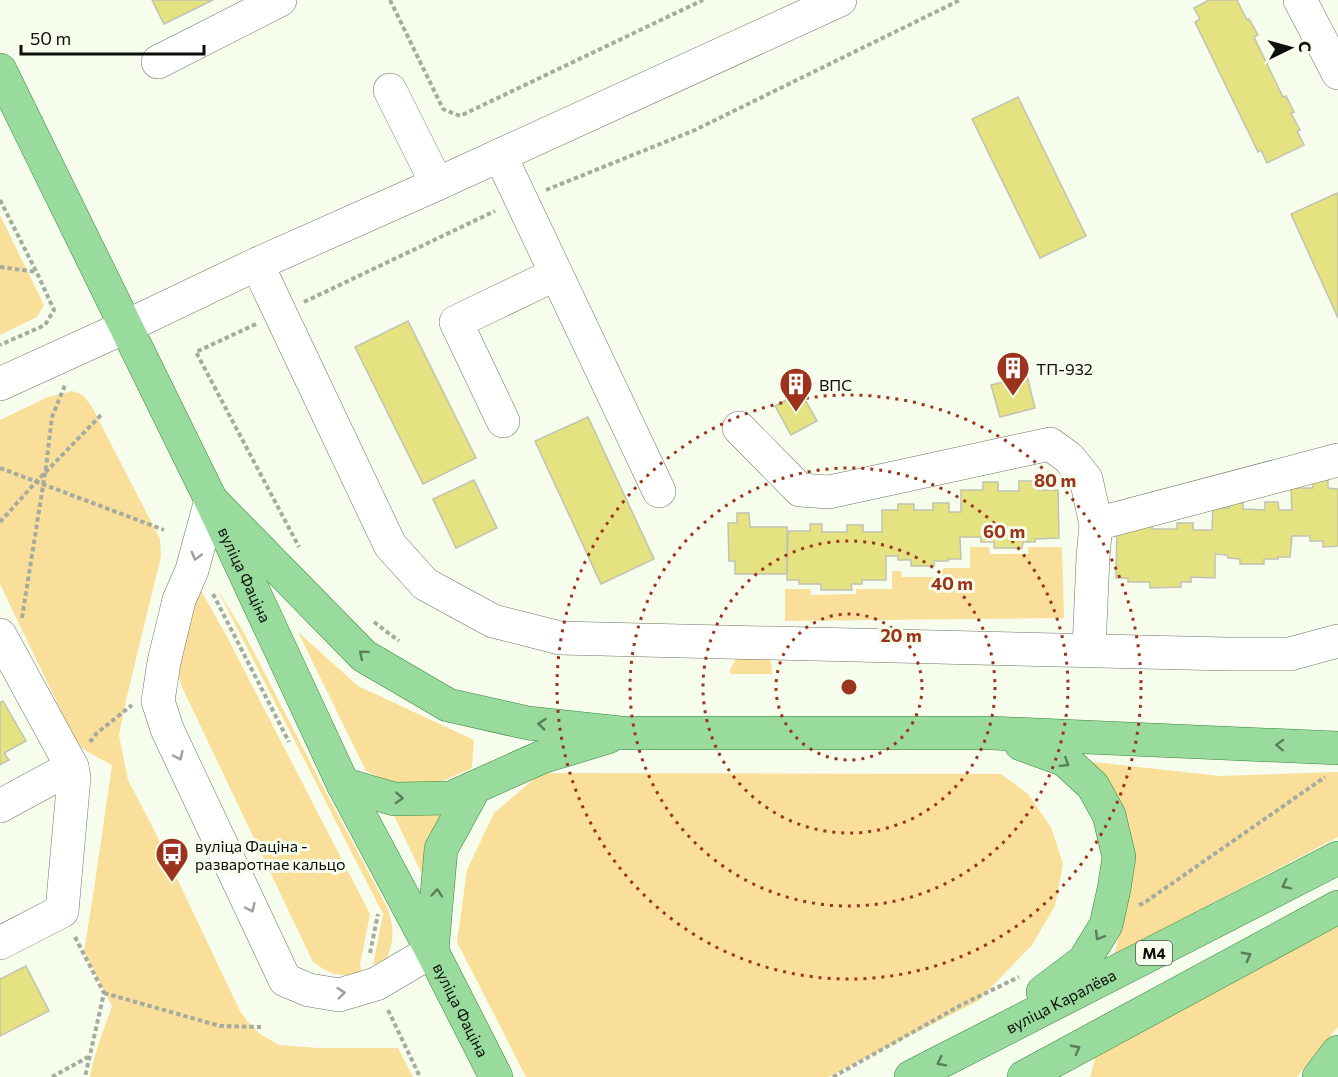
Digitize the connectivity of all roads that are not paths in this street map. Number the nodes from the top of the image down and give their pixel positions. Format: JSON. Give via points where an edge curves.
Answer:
{"nodes":[{"id":1,"x":280,"y":0,"type":"edge"},
{"id":2,"x":840,"y":0,"type":"edge"},
{"id":3,"x":1300,"y":0,"type":"edge"},
{"id":4,"x":158,"y":62,"type":"dead end"},
{"id":5,"x":0,"y":70,"type":"edge"},
{"id":6,"x":1338,"y":73,"type":"edge"},
{"id":7,"x":390,"y":90,"type":"dead end"},
{"id":8,"x":500,"y":155,"type":"junction"},
{"id":9,"x":437,"y":184,"type":"junction"},
{"id":10,"x":257,"y":264,"type":"junction"},
{"id":11,"x":556,"y":274,"type":"junction"},
{"id":12,"x":125,"y":327,"type":"junction"},
{"id":13,"x":0,"y":384,"type":"edge"},
{"id":14,"x":503,"y":421,"type":"dead end"},
{"id":15,"x":739,"y":428,"type":"dead end"},
{"id":16,"x":1338,"y":460,"type":"edge"},
{"id":17,"x":658,"y":491,"type":"dead end"},
{"id":18,"x":211,"y":500,"type":"junction"},
{"id":19,"x":1096,"y":524,"type":"junction"},
{"id":20,"x":11,"y":627,"type":"edge"},
{"id":21,"x":1338,"y":641,"type":"edge"},
{"id":22,"x":1089,"y":649,"type":"junction"},
{"id":23,"x":621,"y":733,"type":"junction"},
{"id":24,"x":991,"y":733,"type":"junction"},
{"id":25,"x":1338,"y":748,"type":"edge"},
{"id":26,"x":72,"y":767,"type":"junction"},
{"id":27,"x":343,"y":784,"type":"junction"},
{"id":28,"x":475,"y":787,"type":"junction"},
{"id":29,"x":0,"y":806,"type":"edge"},
{"id":30,"x":1338,"y":858,"type":"edge"},
{"id":31,"x":1338,"y":907,"type":"edge"},
{"id":32,"x":0,"y":943,"type":"edge"},
{"id":33,"x":432,"y":951,"type":"junction"},
{"id":34,"x":970,"y":1047,"type":"junction"},
{"id":35,"x":1338,"y":1052,"type":"edge"},
{"id":36,"x":496,"y":1077,"type":"edge"},
{"id":37,"x":911,"y":1077,"type":"edge"},
{"id":38,"x":1024,"y":1077,"type":"edge"},
{"id":39,"x":1319,"y":1077,"type":"edge"}],
"edges":[{"from":1,"to":4,"type":"street"},
{"from":2,"to":8,"type":"street"},
{"from":3,"to":6,"type":"street"},
{"from":5,"to":12,"type":"main road","name":"вуліца Фаціна"},
{"from":7,"to":9,"type":"street"},
{"from":8,"to":9,"type":"street"},
{"from":8,"to":11,"type":"street"},
{"from":9,"to":10,"type":"street"},
{"from":10,"to":12,"type":"street"},
{"from":10,"to":22,"type":"street","via":[[390,545],[425,584],[493,621],[560,638]]},
{"from":11,"to":14,"type":"street","via":[[456,322]]},
{"from":11,"to":17,"type":"street"},
{"from":12,"to":13,"type":"street"},
{"from":12,"to":18,"type":"main road","name":"вуліца Фаціна"},
{"from":15,"to":19,"type":"street","via":[[800,490],[829,492],[1050,444],[1086,478]]},
{"from":16,"to":19,"type":"street"},
{"from":23,"to":18,"type":"main road","one_way":true,"via":[[528,723],[448,705],[364,656]]},
{"from":18,"to":27,"type":"main road","name":"вуліца Фаціна"},
{"from":18,"to":33,"type":"street","one_way":true,"via":[[192,570],[178,600],[158,701],[166,729],[285,981],[339,995],[376,984]]},
{"from":19,"to":22,"type":"street"},
{"from":20,"to":26,"type":"street"},
{"from":21,"to":22,"type":"street","via":[[1290,654]]},
{"from":23,"to":24,"type":"main road"},
{"from":23,"to":28,"type":"main road","via":[[542,758]]},
{"from":25,"to":24,"type":"main road","one_way":true},
{"from":24,"to":34,"type":"main road","one_way":true,"via":[[1065,760],[1093,786],[1109,815],[1119,857],[1106,925],[1084,961]]},
{"from":26,"to":29,"type":"street"},
{"from":26,"to":32,"type":"street","via":[[62,911]]},
{"from":27,"to":28,"type":"main road","one_way":true,"via":[[394,799],[451,798]]},
{"from":27,"to":33,"type":"main road","name":"вуліца Фаціна"},
{"from":33,"to":28,"type":"main road","one_way":true,"via":[[441,849]]},
{"from":30,"to":34,"type":"main road","name":"вуліца Каралёва","number":"М4","one_way":true},
{"from":38,"to":31,"type":"main road","one_way":true},
{"from":33,"to":36,"type":"main road","name":"вуліца Фаціна"},
{"from":34,"to":37,"type":"main road","name":"вуліца Каралёва","number":"М4","one_way":true},
{"from":35,"to":39,"type":"main road"}]}
